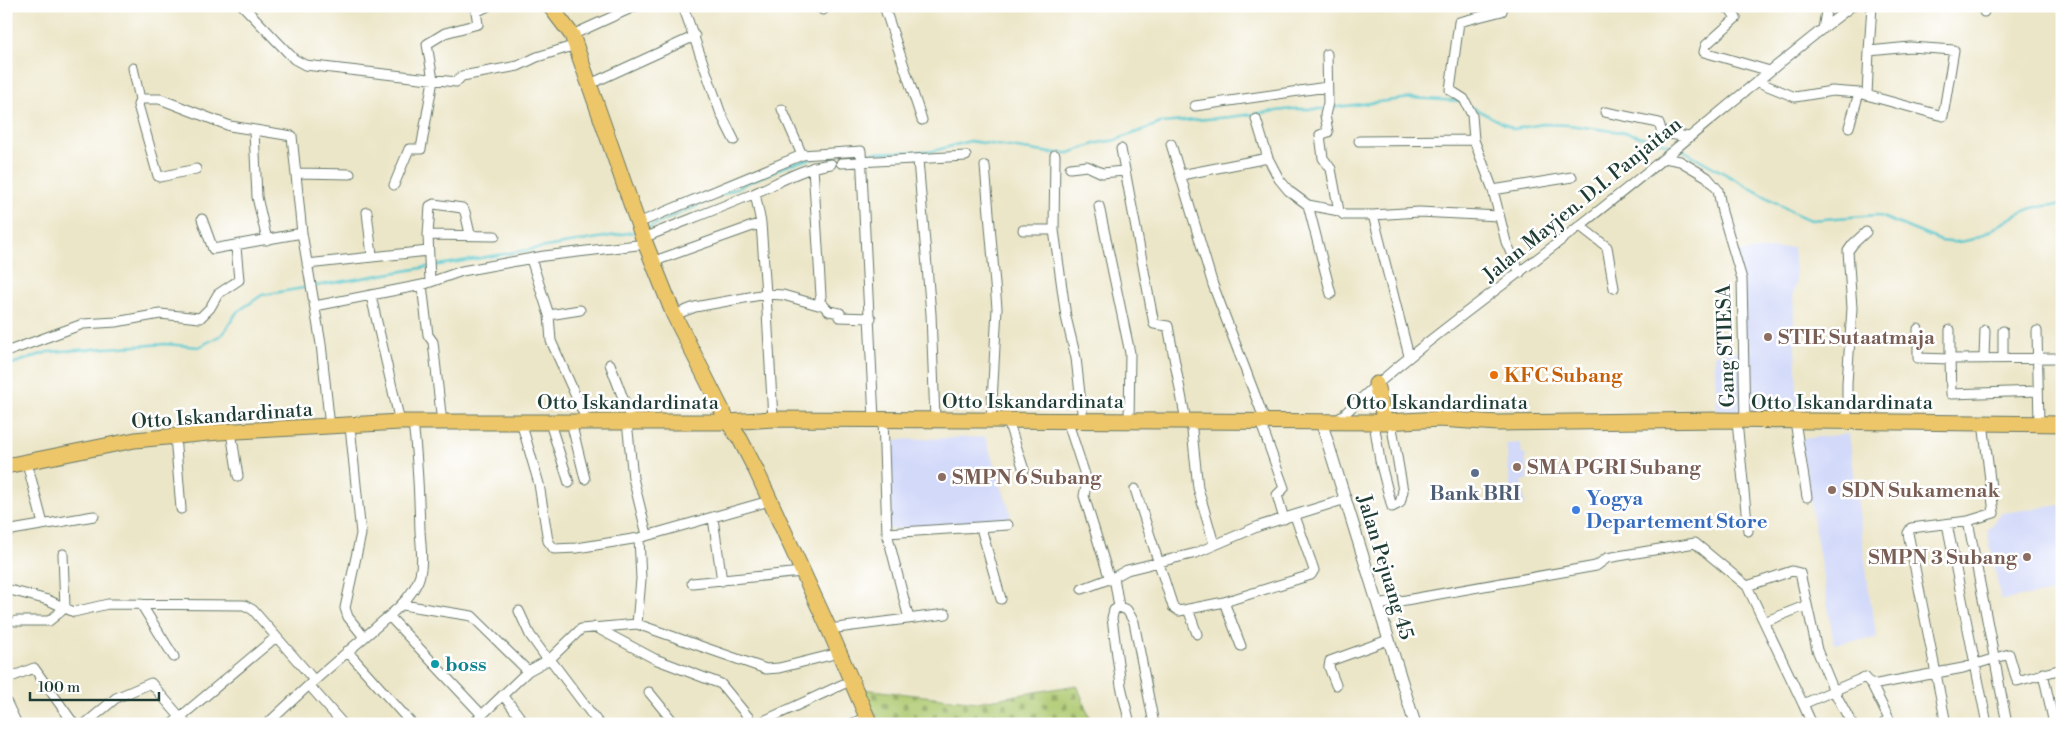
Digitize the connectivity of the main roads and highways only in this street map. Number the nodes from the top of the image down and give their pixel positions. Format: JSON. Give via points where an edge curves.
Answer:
{"nodes":[{"id":1,"x":550,"y":6,"type":"edge"},
{"id":2,"x":1376,"y":384,"type":"road end"},
{"id":3,"x":728,"y":422,"type":"junction"},
{"id":4,"x":1383,"y":422,"type":"junction"},
{"id":5,"x":2062,"y":424,"type":"edge"},
{"id":6,"x":6,"y":466,"type":"edge"},
{"id":7,"x":868,"y":720,"type":"edge"}],
"edges":[{"from":1,"to":3,"type":"main road","via":[[574,40],[652,262],[674,315]]},
{"from":2,"to":4,"type":"main road"},
{"from":3,"to":4,"type":"main road","name":"Otto Iskandardinata","via":[[773,419]]},
{"from":3,"to":6,"type":"main road","name":"Otto Iskandardinata","via":[[406,423],[232,432],[134,440]]},
{"from":3,"to":7,"type":"main road","via":[[740,439],[829,628]]},
{"from":4,"to":5,"type":"main road","name":"Otto Iskandardinata","via":[[1440,419],[1498,423],[1719,420]]}]}
